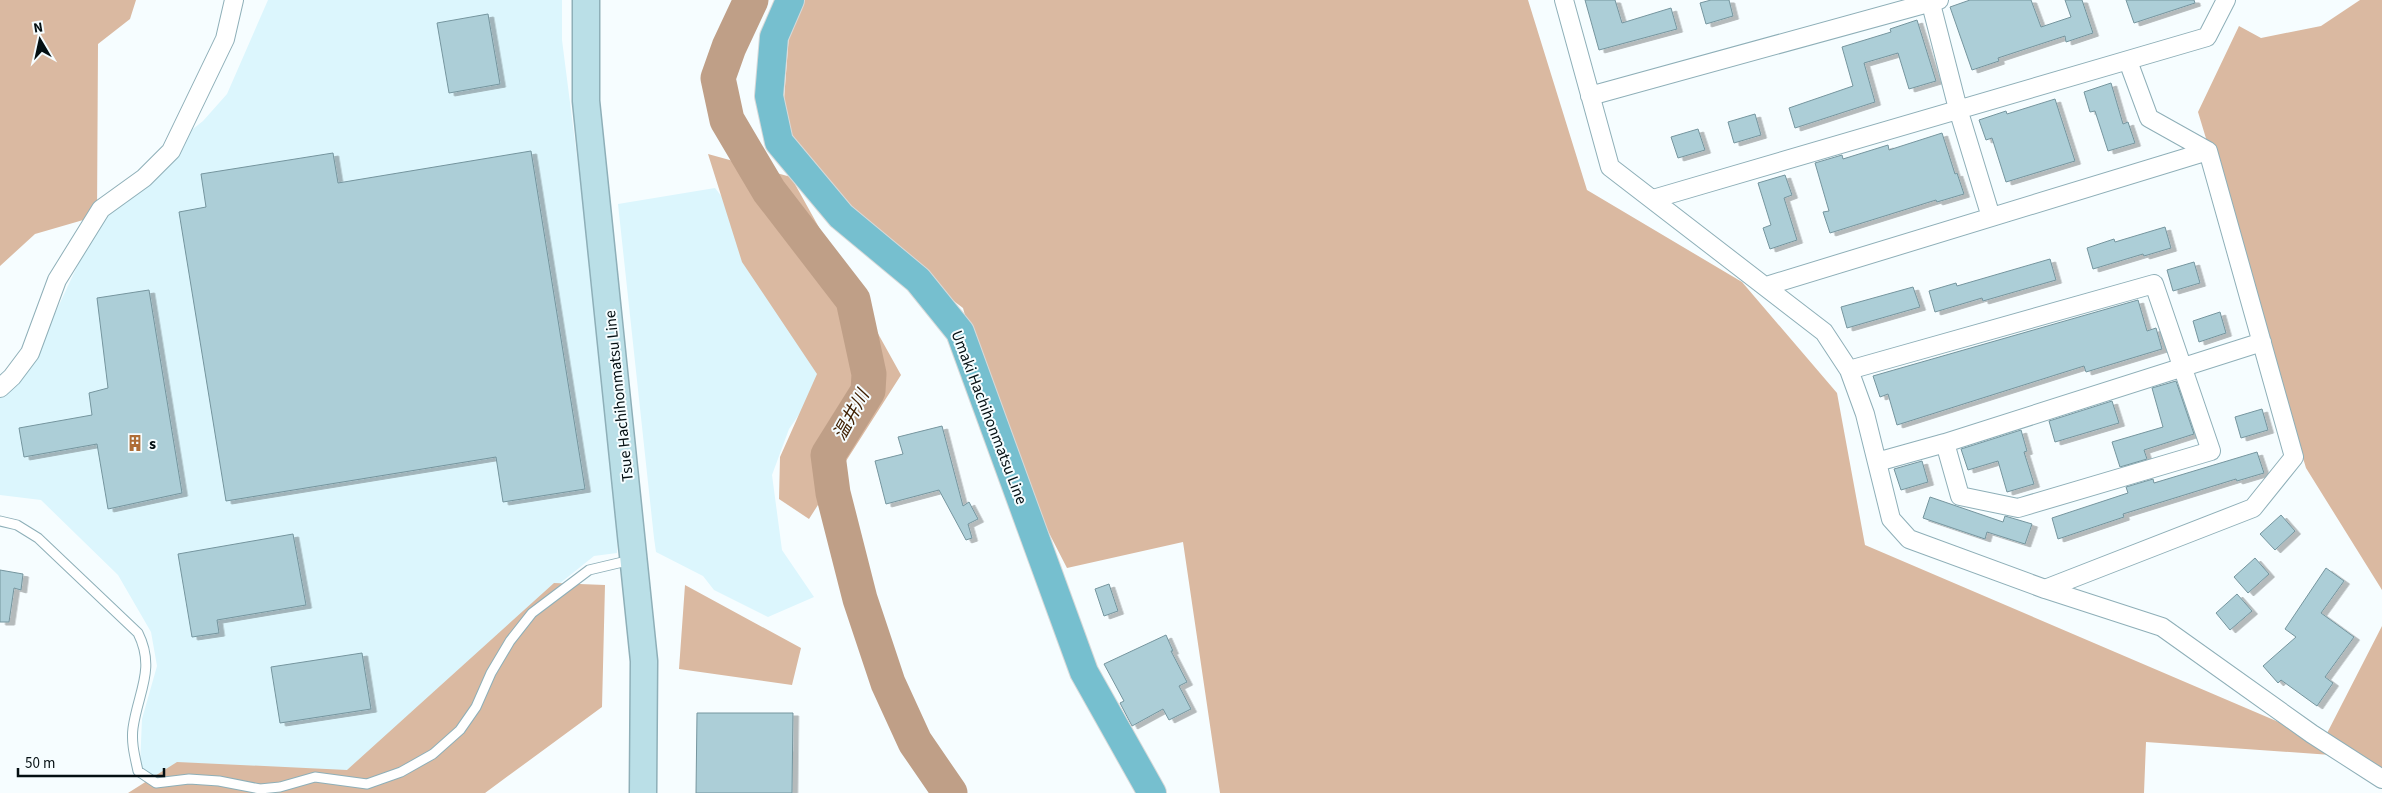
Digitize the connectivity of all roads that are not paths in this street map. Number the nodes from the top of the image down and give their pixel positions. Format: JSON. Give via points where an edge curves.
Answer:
{"nodes":[{"id":1,"x":234,"y":0,"type":"edge"},
{"id":2,"x":586,"y":0,"type":"edge"},
{"id":3,"x":790,"y":0,"type":"edge"},
{"id":4,"x":1564,"y":0,"type":"edge"},
{"id":5,"x":2226,"y":0,"type":"edge"},
{"id":6,"x":1934,"y":1,"type":"edge"},
{"id":7,"x":2128,"y":61,"type":"junction"},
{"id":8,"x":1590,"y":96,"type":"junction"},
{"id":9,"x":1958,"y":109,"type":"junction"},
{"id":10,"x":2208,"y":151,"type":"junction"},
{"id":11,"x":1653,"y":199,"type":"junction"},
{"id":12,"x":1991,"y":217,"type":"junction"},
{"id":13,"x":1766,"y":286,"type":"junction"},
{"id":14,"x":2262,"y":342,"type":"junction"},
{"id":15,"x":2183,"y":368,"type":"junction"},
{"id":16,"x":1849,"y":370,"type":"junction"},
{"id":17,"x":0,"y":388,"type":"edge"},
{"id":18,"x":1946,"y":443,"type":"junction"},
{"id":19,"x":1877,"y":462,"type":"junction"},
{"id":20,"x":0,"y":521,"type":"edge"},
{"id":21,"x":635,"y":559,"type":"junction"},
{"id":22,"x":2045,"y":590,"type":"junction"},
{"id":23,"x":2382,"y":780,"type":"edge"},
{"id":24,"x":643,"y":793,"type":"edge"},
{"id":25,"x":1152,"y":793,"type":"edge"}],
"edges":[{"from":1,"to":17,"type":"street","via":[[225,39],[171,151],[144,178],[101,209],[57,280],[30,353],[12,378]]},
{"from":2,"to":21,"type":"main road","name":"Tsue Hachihonmatsu Line","via":[[586,101]]},
{"from":3,"to":25,"type":"main road","name":"Umaki Hachihonmatsu Line","via":[[774,37],[769,96],[779,142],[841,216],[918,280],[960,332],[1084,672]]},
{"from":4,"to":8,"type":"street"},
{"from":5,"to":7,"type":"street","via":[[2207,37]]},
{"from":6,"to":8,"type":"street"},
{"from":6,"to":9,"type":"street"},
{"from":7,"to":9,"type":"street"},
{"from":7,"to":10,"type":"street","via":[[2149,118]]},
{"from":8,"to":11,"type":"street","via":[[1610,167]]},
{"from":9,"to":11,"type":"street"},
{"from":9,"to":12,"type":"street"},
{"from":10,"to":12,"type":"street"},
{"from":10,"to":14,"type":"street"},
{"from":11,"to":13,"type":"street"},
{"from":12,"to":13,"type":"street"},
{"from":13,"to":16,"type":"street","via":[[1824,332]]},
{"from":14,"to":15,"type":"street"},
{"from":14,"to":22,"type":"street","via":[[2294,457],[2253,508]]},
{"from":15,"to":16,"type":"street","via":[[2154,284]]},
{"from":15,"to":18,"type":"street"},
{"from":15,"to":18,"type":"street","via":[[2211,451],[2018,508],[1960,496]]},
{"from":16,"to":19,"type":"street"},
{"from":18,"to":19,"type":"street"},
{"from":19,"to":22,"type":"street","via":[[1891,519],[1908,539]]},
{"from":20,"to":21,"type":"lane","via":[[17,525],[38,538],[138,633],[146,649],[147,666],[133,730],[134,752],[138,771],[156,784],[189,779],[260,789],[315,777],[367,784],[401,772],[433,754],[460,730],[476,707],[510,641],[532,613],[589,570]]},
{"from":21,"to":24,"type":"main road","name":"Tsue Hachihonmatsu Line","via":[[644,661]]},
{"from":22,"to":23,"type":"street","via":[[2162,627]]}]}
